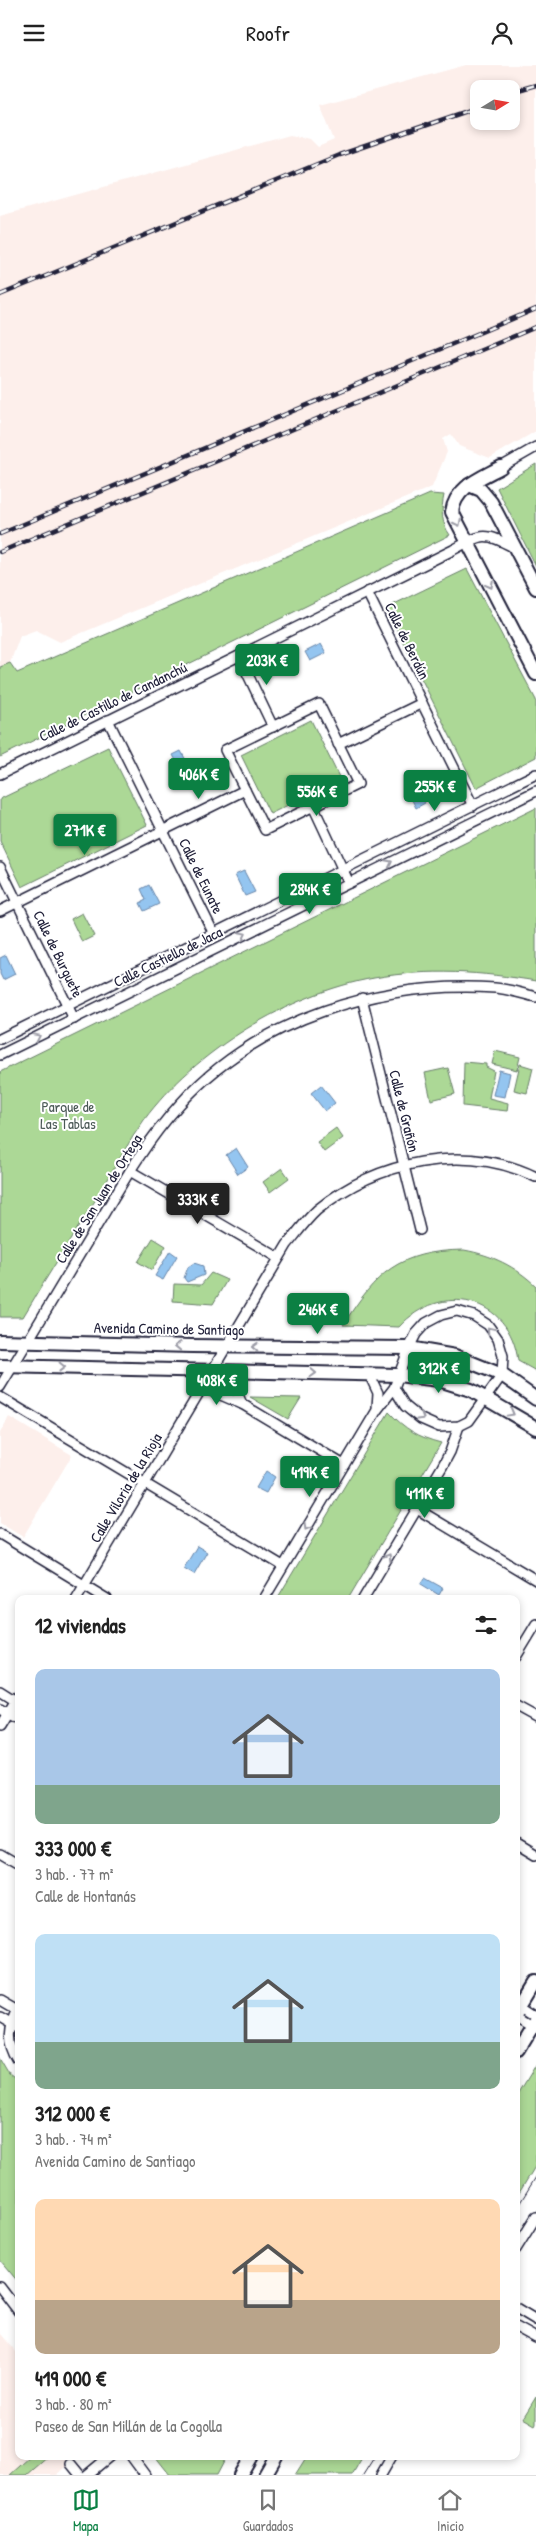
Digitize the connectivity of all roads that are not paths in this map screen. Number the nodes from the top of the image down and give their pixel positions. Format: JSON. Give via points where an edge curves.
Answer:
{"nodes":[{"id":1,"x":536,"y":447,"type":"edge"},
{"id":2,"x":502,"y":467,"type":"junction"},
{"id":3,"x":469,"y":485,"type":"junction"},
{"id":4,"x":491,"y":502,"type":"junction"},
{"id":5,"x":467,"y":542,"type":"junction"},
{"id":6,"x":515,"y":548,"type":"junction"},
{"id":7,"x":536,"y":588,"type":"edge"},
{"id":8,"x":367,"y":592,"type":"junction"},
{"id":9,"x":239,"y":656,"type":"junction"},
{"id":10,"x":536,"y":674,"type":"edge"},
{"id":11,"x":422,"y":703,"type":"junction"},
{"id":12,"x":108,"y":720,"type":"junction"},
{"id":13,"x":273,"y":727,"type":"junction"},
{"id":14,"x":338,"y":744,"type":"junction"},
{"id":15,"x":0,"y":773,"type":"edge"},
{"id":16,"x":536,"y":774,"type":"edge"},
{"id":17,"x":245,"y":790,"type":"junction"},
{"id":18,"x":536,"y":791,"type":"edge"},
{"id":19,"x":313,"y":806,"type":"junction"},
{"id":20,"x":473,"y":806,"type":"junction"},
{"id":21,"x":163,"y":830,"type":"junction"},
{"id":22,"x":0,"y":867,"type":"edge"},
{"id":23,"x":343,"y":869,"type":"junction"},
{"id":24,"x":349,"y":883,"type":"junction"},
{"id":25,"x":18,"y":902,"type":"junction"},
{"id":26,"x":0,"y":911,"type":"edge"},
{"id":27,"x":214,"y":934,"type":"junction"},
{"id":28,"x":536,"y":997,"type":"edge"},
{"id":29,"x":362,"y":998,"type":"junction"},
{"id":30,"x":68,"y":1005,"type":"junction"},
{"id":31,"x":74,"y":1019,"type":"junction"},
{"id":32,"x":0,"y":1039,"type":"edge"},
{"id":33,"x":0,"y":1055,"type":"edge"},
{"id":34,"x":404,"y":1166,"type":"junction"},
{"id":35,"x":130,"y":1171,"type":"junction"},
{"id":36,"x":536,"y":1177,"type":"edge"},
{"id":37,"x":420,"y":1230,"type":"dead end"},
{"id":38,"x":279,"y":1258,"type":"junction"},
{"id":39,"x":0,"y":1341,"type":"edge"},
{"id":40,"x":27,"y":1341,"type":"junction"},
{"id":41,"x":227,"y":1346,"type":"junction"},
{"id":42,"x":409,"y":1348,"type":"junction"},
{"id":43,"x":6,"y":1366,"type":"edge"},
{"id":44,"x":212,"y":1370,"type":"junction"},
{"id":45,"x":246,"y":1371,"type":"junction"},
{"id":46,"x":369,"y":1374,"type":"junction"},
{"id":47,"x":398,"y":1375,"type":"junction"},
{"id":48,"x":502,"y":1375,"type":"junction"},
{"id":49,"x":0,"y":1387,"type":"edge"},
{"id":50,"x":202,"y":1387,"type":"junction"},
{"id":51,"x":394,"y":1388,"type":"junction"},
{"id":52,"x":0,"y":1397,"type":"edge"},
{"id":53,"x":486,"y":1399,"type":"junction"},
{"id":54,"x":536,"y":1399,"type":"edge"},
{"id":55,"x":242,"y":1404,"type":"junction"},
{"id":56,"x":377,"y":1410,"type":"junction"},
{"id":57,"x":459,"y":1426,"type":"junction"},
{"id":58,"x":536,"y":1427,"type":"edge"},
{"id":59,"x":344,"y":1465,"type":"junction"},
{"id":60,"x":145,"y":1484,"type":"junction"},
{"id":61,"x":417,"y":1509,"type":"junction"},
{"id":62,"x":0,"y":1534,"type":"edge"},
{"id":63,"x":283,"y":1566,"type":"junction"},
{"id":64,"x":536,"y":1580,"type":"edge"},
{"id":65,"x":84,"y":1585,"type":"junction"},
{"id":66,"x":78,"y":1595,"type":"edge"},
{"id":67,"x":100,"y":1595,"type":"edge"},
{"id":68,"x":266,"y":1595,"type":"edge"},
{"id":69,"x":365,"y":1595,"type":"edge"},
{"id":70,"x":536,"y":1624,"type":"edge"},
{"id":71,"x":520,"y":1650,"type":"edge"},
{"id":72,"x":0,"y":1691,"type":"edge"},
{"id":73,"x":15,"y":1698,"type":"edge"},
{"id":74,"x":15,"y":1702,"type":"edge"},
{"id":75,"x":520,"y":1708,"type":"edge"},
{"id":76,"x":4,"y":1711,"type":"edge"},
{"id":77,"x":536,"y":1717,"type":"edge"},
{"id":78,"x":15,"y":1718,"type":"edge"},
{"id":79,"x":0,"y":1726,"type":"edge"},
{"id":80,"x":520,"y":1845,"type":"edge"},
{"id":81,"x":0,"y":1854,"type":"edge"},
{"id":82,"x":536,"y":1855,"type":"edge"},
{"id":83,"x":15,"y":1863,"type":"edge"},
{"id":84,"x":536,"y":1983,"type":"edge"},
{"id":85,"x":0,"y":2000,"type":"edge"},
{"id":86,"x":520,"y":2007,"type":"edge"},
{"id":87,"x":15,"y":2008,"type":"edge"},
{"id":88,"x":520,"y":2011,"type":"edge"},
{"id":89,"x":0,"y":2017,"type":"edge"},
{"id":90,"x":535,"y":2020,"type":"edge"},
{"id":91,"x":15,"y":2026,"type":"edge"},
{"id":92,"x":520,"y":2045,"type":"edge"},
{"id":93,"x":15,"y":2056,"type":"edge"},
{"id":94,"x":536,"y":2217,"type":"edge"},
{"id":95,"x":520,"y":2243,"type":"edge"},
{"id":96,"x":0,"y":2287,"type":"edge"},
{"id":97,"x":15,"y":2307,"type":"edge"},
{"id":98,"x":520,"y":2311,"type":"edge"},
{"id":99,"x":533,"y":2318,"type":"edge"},
{"id":100,"x":520,"y":2328,"type":"edge"},
{"id":101,"x":520,"y":2329,"type":"edge"},
{"id":102,"x":536,"y":2338,"type":"edge"},
{"id":103,"x":105,"y":2460,"type":"edge"},
{"id":104,"x":134,"y":2460,"type":"edge"},
{"id":105,"x":249,"y":2460,"type":"edge"},
{"id":106,"x":274,"y":2460,"type":"edge"},
{"id":107,"x":390,"y":2460,"type":"edge"},
{"id":108,"x":71,"y":2464,"type":"dead end"},
{"id":109,"x":80,"y":2475,"type":"edge"},
{"id":110,"x":87,"y":2475,"type":"edge"},
{"id":111,"x":145,"y":2475,"type":"edge"},
{"id":112,"x":240,"y":2475,"type":"edge"},
{"id":113,"x":265,"y":2475,"type":"edge"},
{"id":114,"x":381,"y":2475,"type":"edge"}],
"edges":[{"from":1,"to":2,"type":"street"},
{"from":2,"to":3,"type":"street"},
{"from":2,"to":4,"type":"street","via":[[490,485]]},
{"from":3,"to":4,"type":"street","via":[[481,490]]},
{"from":3,"to":5,"type":"street","one_way":true,"via":[[453,501],[452,512]]},
{"from":4,"to":6,"type":"street"},
{"from":5,"to":6,"type":"street","name":"Calle de Castillo de Candanchú","via":[[485,535]]},
{"from":5,"to":8,"type":"street","name":"Calle de Castillo de Candanchú"},
{"from":5,"to":10,"type":"street","one_way":true},
{"from":6,"to":7,"type":"street"},
{"from":8,"to":9,"type":"street","name":"Calle de Castillo de Candanchú"},
{"from":8,"to":11,"type":"street","name":"Calle de Berdún"},
{"from":9,"to":12,"type":"street","name":"Calle de Castillo de Candanchú"},
{"from":9,"to":13,"type":"street"},
{"from":11,"to":14,"type":"street","name":"Calle de Berdún"},
{"from":11,"to":20,"type":"street","name":"Calle de Berdún"},
{"from":12,"to":15,"type":"street","name":"Calle de Castillo de Candanchú"},
{"from":12,"to":21,"type":"street","name":"Calle de Eunate"},
{"from":13,"to":14,"type":"street","via":[[319,704]]},
{"from":13,"to":17,"type":"street","via":[[225,750]]},
{"from":14,"to":19,"type":"street","via":[[358,784]]},
{"from":16,"to":20,"type":"street","name":"Calle Castiello de Jaca"},
{"from":17,"to":19,"type":"street","via":[[264,830]]},
{"from":17,"to":21,"type":"street","name":"Calle de Eunate"},
{"from":24,"to":18,"type":"street","name":"Calle Castiello de Jaca","one_way":true},
{"from":19,"to":23,"type":"street"},
{"from":20,"to":23,"type":"street","name":"Calle Castiello de Jaca"},
{"from":21,"to":25,"type":"street","name":"Calle de Eunate"},
{"from":21,"to":27,"type":"street","name":"Calle de Eunate"},
{"from":22,"to":25,"type":"street","name":"Calle de Burguete"},
{"from":23,"to":24,"type":"street"},
{"from":23,"to":27,"type":"street","name":"Calle Castiello de Jaca"},
{"from":31,"to":24,"type":"street","name":"Calle Castiello de Jaca","one_way":true},
{"from":25,"to":26,"type":"street","name":"Calle de Burguete"},
{"from":25,"to":30,"type":"street","name":"Calle de Burguete"},
{"from":27,"to":30,"type":"street","name":"Calle Castiello de Jaca"},
{"from":28,"to":29,"type":"street","name":"Calle de San Juan de Ortega","via":[[497,989],[428,988]]},
{"from":29,"to":34,"type":"street","name":"Calle de Grañón"},
{"from":29,"to":35,"type":"street","name":"Calle de San Juan de Ortega","via":[[291,1024],[258,1041],[225,1064],[180,1104]]},
{"from":30,"to":31,"type":"street","name":"Calle de Burguete"},
{"from":30,"to":32,"type":"street","name":"Calle Castiello de Jaca"},
{"from":33,"to":31,"type":"street","name":"Calle Castiello de Jaca","one_way":true},
{"from":34,"to":36,"type":"street","name":"Calle Viloria de la Rioja","via":[[419,1161],[459,1159],[514,1169]]},
{"from":34,"to":37,"type":"street","name":"Calle de Grañón"},
{"from":34,"to":38,"type":"street","name":"Calle Viloria de la Rioja","via":[[367,1178],[316,1211]]},
{"from":35,"to":38,"type":"street"},
{"from":35,"to":40,"type":"street","name":"Calle de San Juan de Ortega"},
{"from":38,"to":41,"type":"street","name":"Calle Viloria de la Rioja"},
{"from":39,"to":40,"type":"street","name":"Avenida Camino de Santiago"},
{"from":41,"to":40,"type":"street","name":"Avenida Camino de Santiago","one_way":true},
{"from":40,"to":43,"type":"street","name":"Calle de San Juan de Ortega"},
{"from":42,"to":41,"type":"street","name":"Avenida Camino de Santiago","one_way":true},
{"from":41,"to":44,"type":"street","name":"Calle Viloria de la Rioja"},
{"from":42,"to":47,"type":"street"},
{"from":42,"to":48,"type":"street","name":"Avenida Camino de Santiago","via":[[456,1356]]},
{"from":48,"to":42,"type":"street","one_way":true,"via":[[503,1356],[498,1339],[488,1325],[457,1311],[426,1323]]},
{"from":43,"to":44,"type":"street","one_way":true},
{"from":43,"to":49,"type":"street","name":"Calle de San Juan de Ortega"},
{"from":44,"to":45,"type":"street"},
{"from":44,"to":50,"type":"street","name":"Calle Viloria de la Rioja"},
{"from":45,"to":46,"type":"street","one_way":true},
{"from":45,"to":55,"type":"street","via":[[236,1385]]},
{"from":46,"to":47,"type":"street"},
{"from":46,"to":56,"type":"street","via":[[379,1399]]},
{"from":47,"to":51,"type":"street"},
{"from":47,"to":53,"type":"street","via":[[439,1379]]},
{"from":48,"to":53,"type":"street"},
{"from":48,"to":54,"type":"street","name":"Avenida Camino de Santiago"},
{"from":50,"to":55,"type":"street"},
{"from":50,"to":60,"type":"street","name":"Calle Viloria de la Rioja"},
{"from":51,"to":56,"type":"street"},
{"from":51,"to":57,"type":"street","one_way":true,"via":[[405,1406],[421,1419],[439,1427]]},
{"from":52,"to":60,"type":"street"},
{"from":53,"to":57,"type":"street","via":[[469,1421]]},
{"from":53,"to":58,"type":"street","one_way":true},
{"from":55,"to":59,"type":"street"},
{"from":56,"to":59,"type":"street"},
{"from":57,"to":61,"type":"street","via":[[450,1452]]},
{"from":59,"to":63,"type":"street","one_way":true},
{"from":60,"to":63,"type":"street"},
{"from":60,"to":65,"type":"street","name":"Calle Viloria de la Rioja"},
{"from":61,"to":64,"type":"street"},
{"from":69,"to":61,"type":"street","one_way":true},
{"from":62,"to":65,"type":"street"},
{"from":63,"to":68,"type":"street"},
{"from":65,"to":66,"type":"street","name":"Calle Viloria de la Rioja"},
{"from":65,"to":67,"type":"street"},
{"from":70,"to":71,"type":"street"},
{"from":72,"to":73,"type":"street"},
{"from":74,"to":76,"type":"street"},
{"from":75,"to":77,"type":"street"},
{"from":76,"to":78,"type":"street"},
{"from":76,"to":79,"type":"street"},
{"from":80,"to":82,"type":"street"},
{"from":81,"to":83,"type":"street"},
{"from":84,"to":86,"type":"street"},
{"from":85,"to":87,"type":"street"},
{"from":88,"to":90,"type":"street"},
{"from":89,"to":91,"type":"street"},
{"from":90,"to":92,"type":"street"},
{"from":91,"to":93,"type":"street","via":[[9,2035]]},
{"from":94,"to":95,"type":"street"},
{"from":96,"to":97,"type":"street"},
{"from":98,"to":99,"type":"street"},
{"from":99,"to":100,"type":"street","via":[[528,2329]]},
{"from":101,"to":102,"type":"street"},
{"from":103,"to":110,"type":"street"},
{"from":104,"to":111,"type":"street"},
{"from":105,"to":112,"type":"street"},
{"from":106,"to":113,"type":"street"},
{"from":107,"to":114,"type":"street"},
{"from":108,"to":109,"type":"street"}]}
